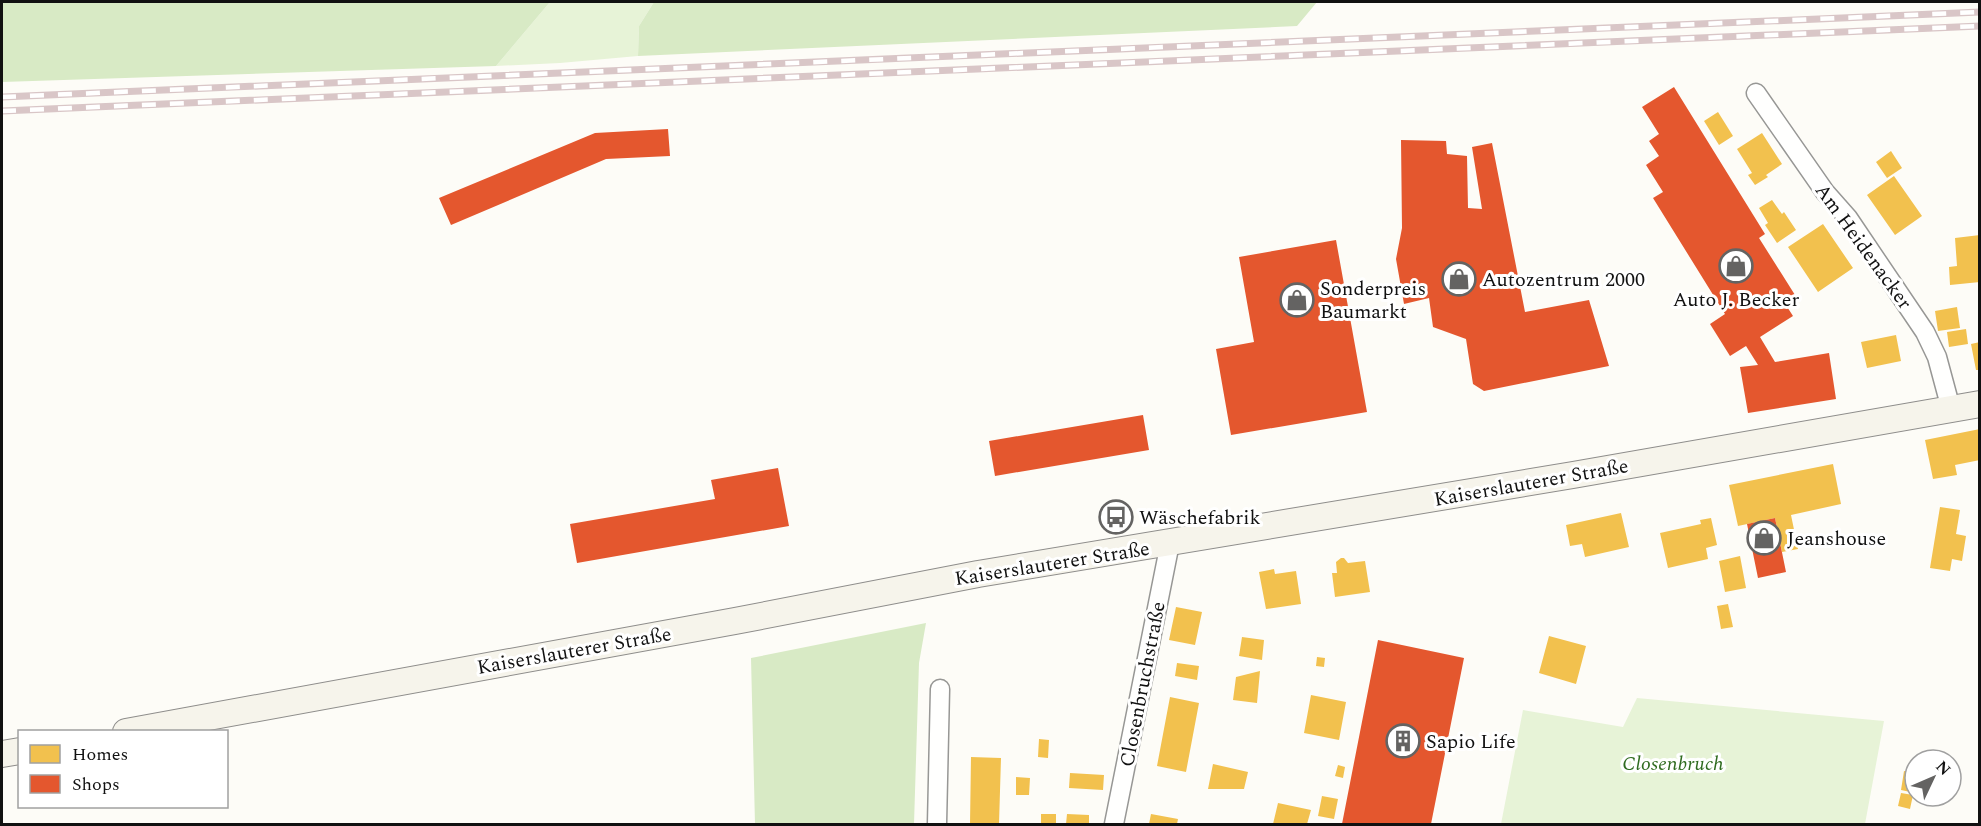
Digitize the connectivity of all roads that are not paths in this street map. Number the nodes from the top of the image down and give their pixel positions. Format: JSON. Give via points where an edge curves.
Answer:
{"nodes":[{"id":1,"x":1756,"y":93,"type":"dead end"},
{"id":2,"x":1980,"y":404,"type":"edge"},
{"id":3,"x":1951,"y":409,"type":"junction"},
{"id":4,"x":1170,"y":543,"type":"junction"},
{"id":5,"x":940,"y":689,"type":"dead end"},
{"id":6,"x":137,"y":730,"type":"edge"},
{"id":7,"x":18,"y":751,"type":"edge"},
{"id":8,"x":2,"y":754,"type":"edge"},
{"id":9,"x":937,"y":825,"type":"edge"},
{"id":10,"x":1114,"y":825,"type":"edge"}],
"edges":[{"from":1,"to":3,"type":"street","name":"Am Heidenacker","via":[[1925,332],[1937,357]]},
{"from":2,"to":3,"type":"main road","name":"Kaiserslauterer Straße"},
{"from":3,"to":4,"type":"main road","name":"Kaiserslauterer Straße"},
{"from":4,"to":6,"type":"main road","name":"Kaiserslauterer Straße","via":[[908,587]]},
{"from":4,"to":10,"type":"street","name":"Closenbruchstraße"},
{"from":5,"to":9,"type":"street"},
{"from":7,"to":8,"type":"main road"}]}
